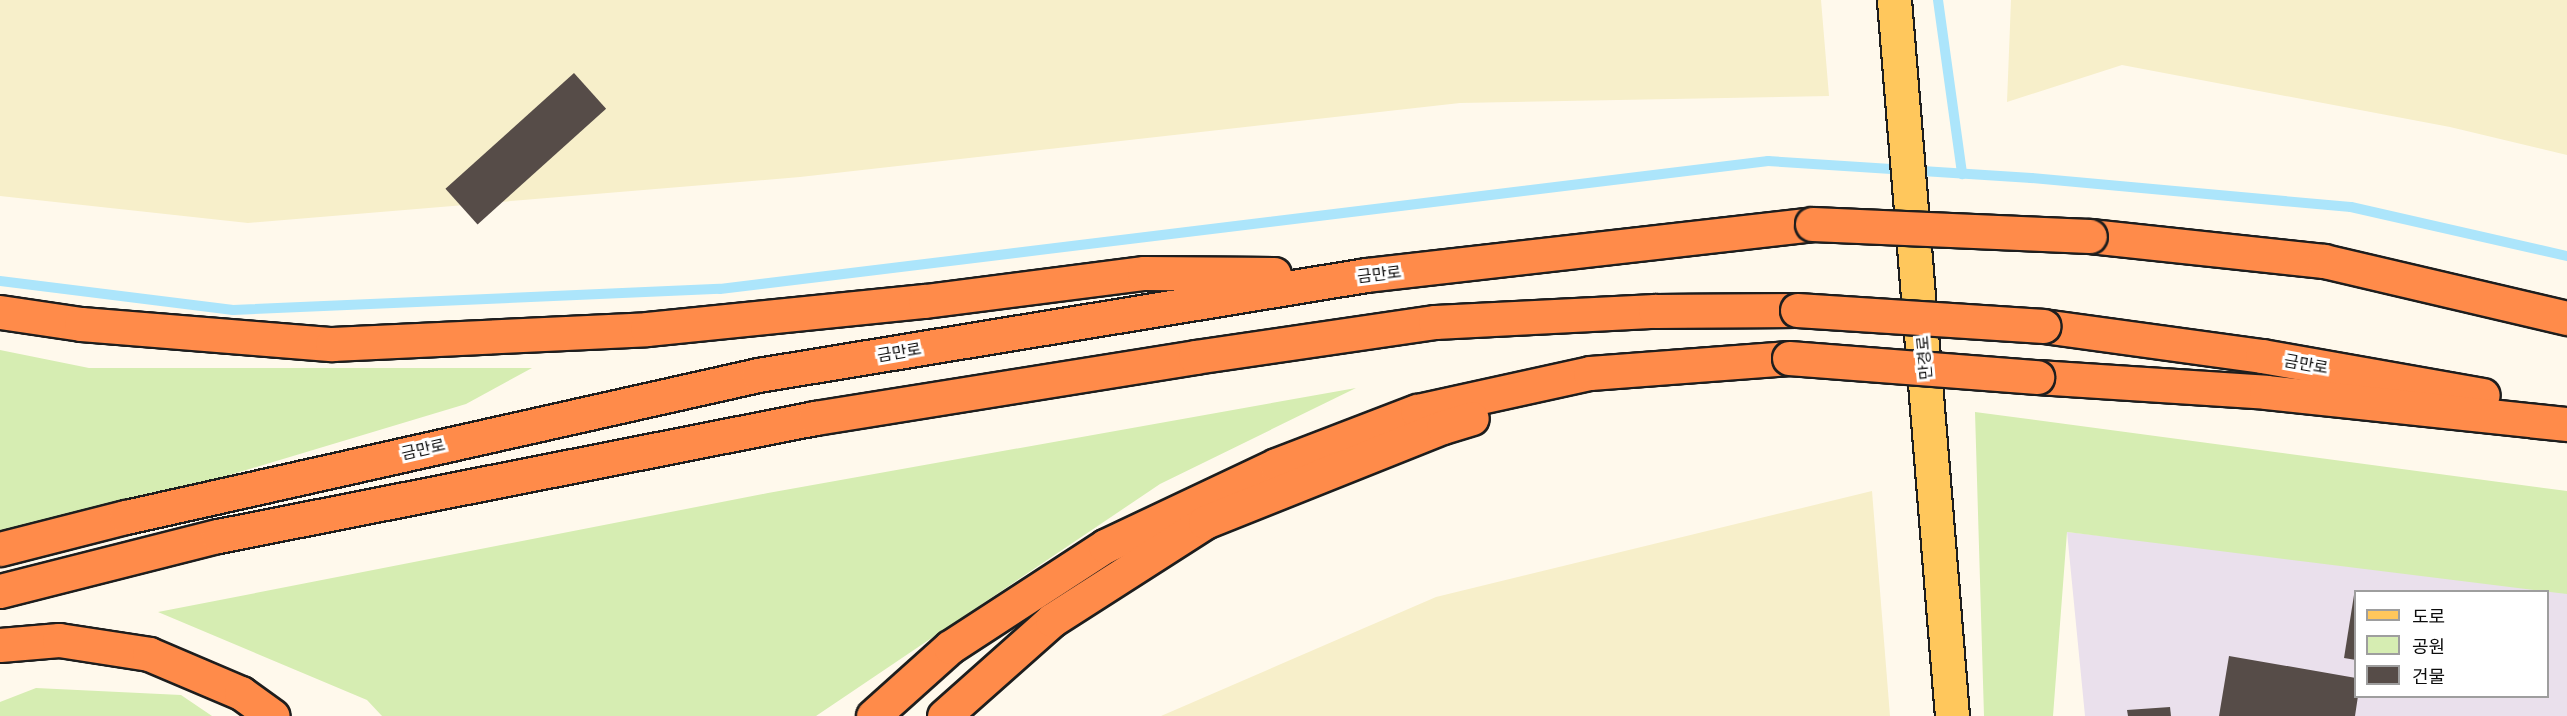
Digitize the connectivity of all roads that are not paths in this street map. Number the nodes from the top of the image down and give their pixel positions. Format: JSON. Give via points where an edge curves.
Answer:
{"nodes":[{"id":1,"x":1894,"y":0,"type":"edge"},
{"id":2,"x":1366,"y":274,"type":"junction"},
{"id":3,"x":0,"y":312,"type":"edge"},
{"id":4,"x":2567,"y":318,"type":"edge"},
{"id":5,"x":1628,"y":370,"type":"junction"},
{"id":6,"x":2567,"y":414,"type":"edge"},
{"id":7,"x":2567,"y":424,"type":"edge"},
{"id":8,"x":0,"y":549,"type":"edge"},
{"id":9,"x":0,"y":591,"type":"edge"},
{"id":10,"x":0,"y":645,"type":"edge"},
{"id":11,"x":273,"y":716,"type":"edge"},
{"id":12,"x":873,"y":716,"type":"edge"},
{"id":13,"x":944,"y":716,"type":"edge"},
{"id":14,"x":1952,"y":716,"type":"edge"}],
"edges":[{"from":1,"to":14,"type":"main road","name":"만경로"},
{"from":2,"to":3,"type":"highway","via":[[1144,273],[925,301],[647,329],[332,344],[81,324]]},
{"from":2,"to":4,"type":"highway","name":"금만로","bridge":true,"via":[[1812,225],[2090,236],[2324,261]]},
{"from":2,"to":8,"type":"highway","name":"금만로","via":[[758,375]]},
{"from":5,"to":7,"type":"highway","bridge":true,"via":[[1789,358],[2266,392]]},
{"from":5,"to":12,"type":"highway","via":[[1590,373],[1417,411],[1276,465],[1105,546],[950,647]]},
{"from":5,"to":13,"type":"highway","via":[[1443,427],[1205,522],[1052,620]]},
{"from":6,"to":9,"type":"highway","name":"금만로","bridge":true,"via":[[2262,356],[2043,326],[1797,310],[1655,311],[1435,322],[815,418],[218,536]]},
{"from":10,"to":11,"type":"highway","via":[[59,640],[149,654],[241,693]]}]}
